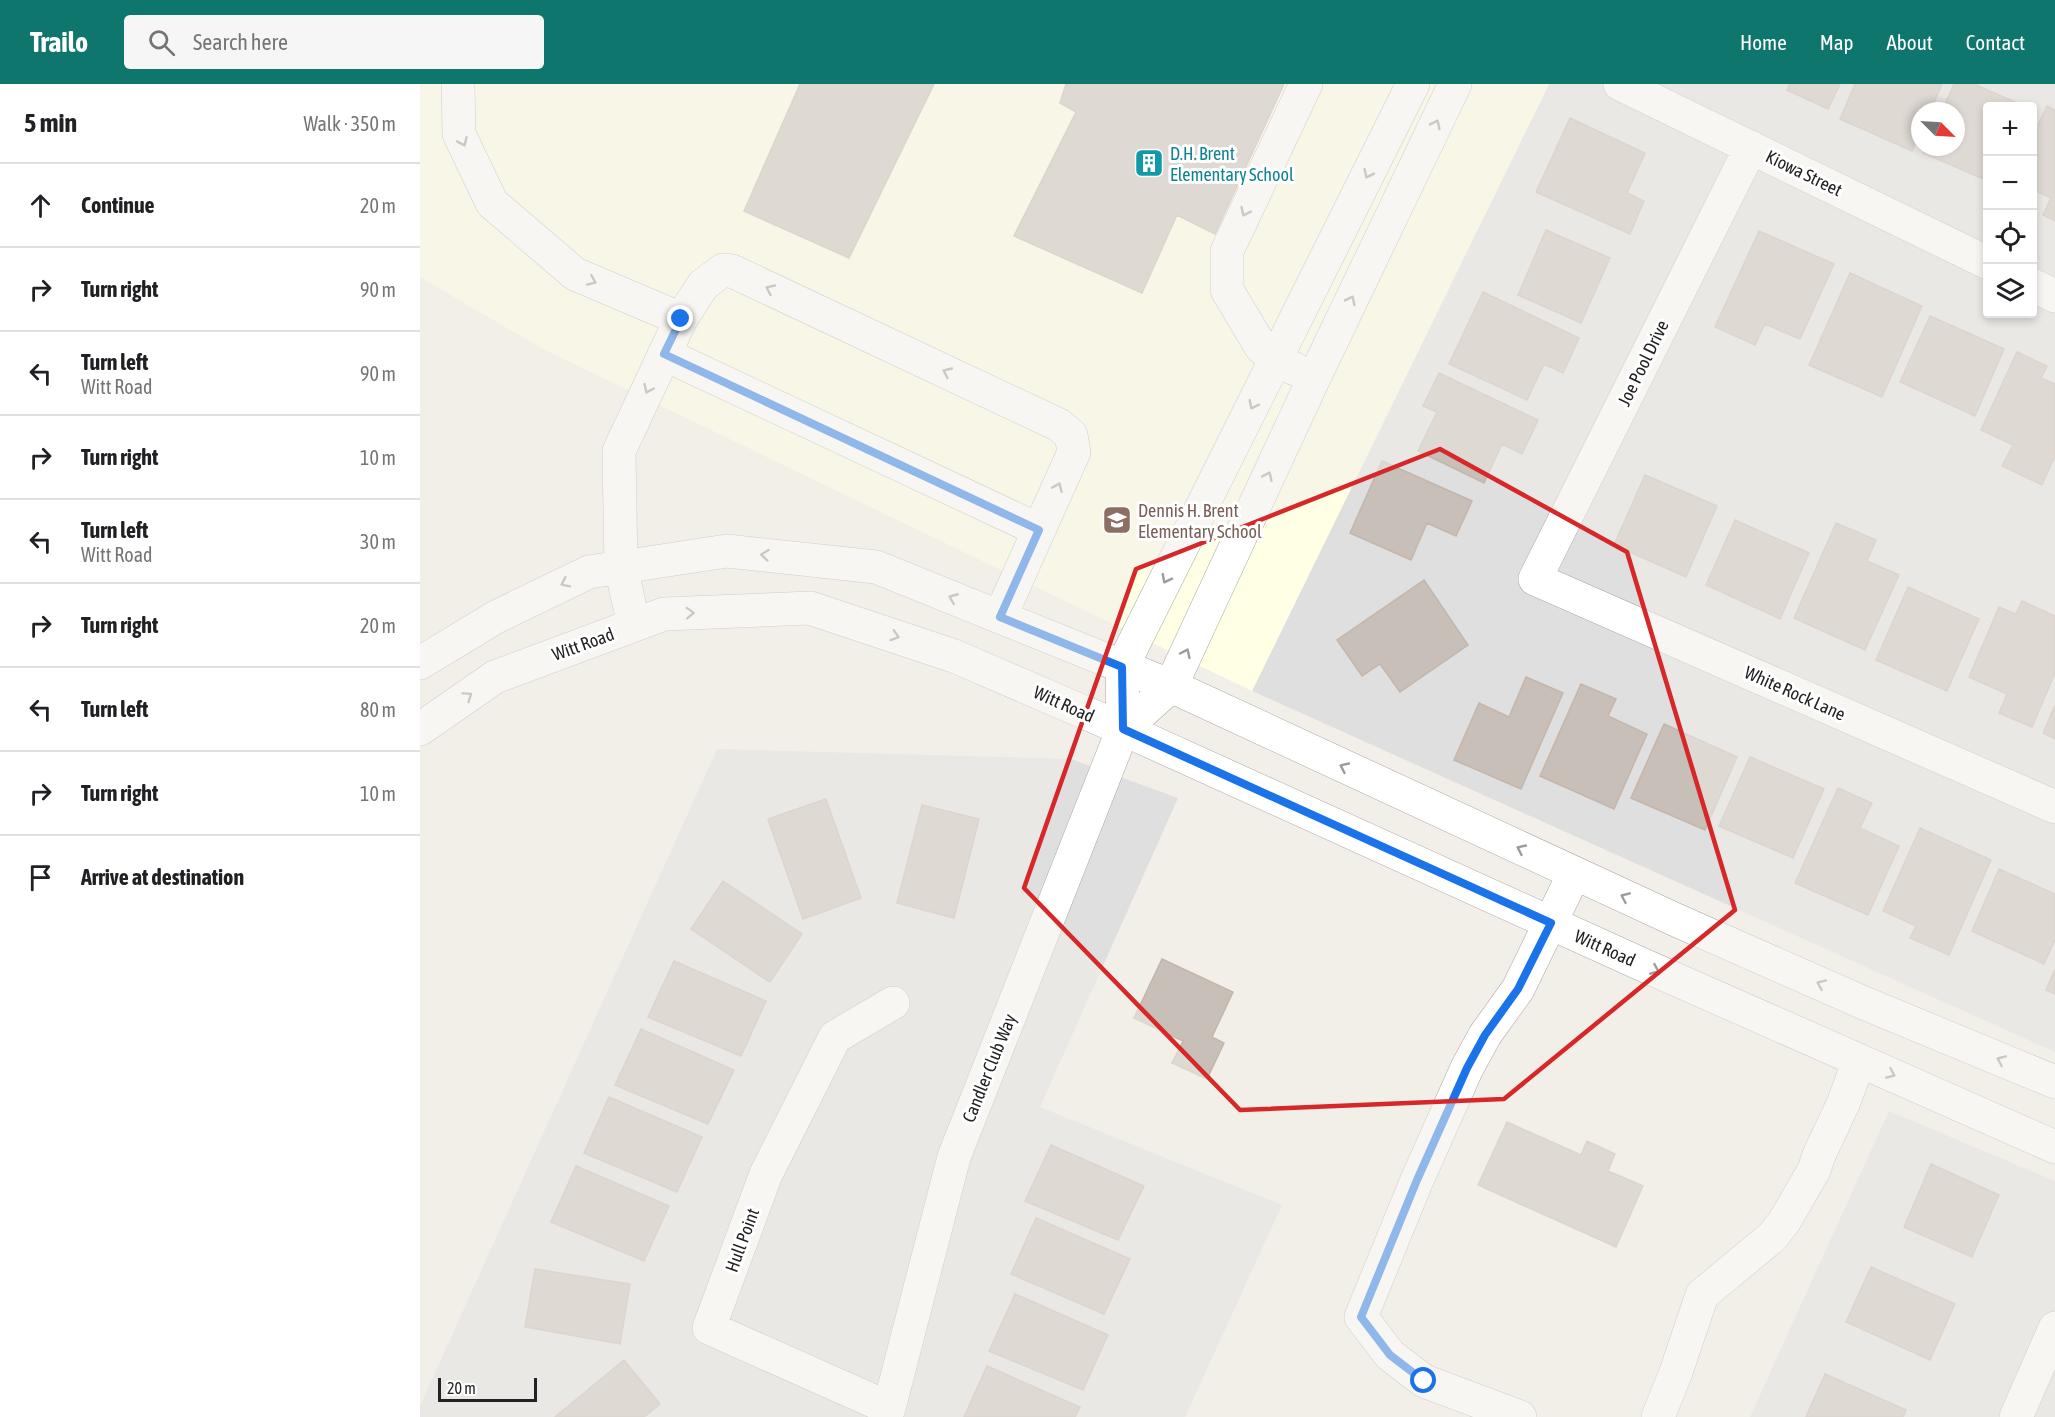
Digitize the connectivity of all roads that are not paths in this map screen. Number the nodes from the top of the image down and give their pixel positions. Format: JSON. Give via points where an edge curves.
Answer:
{"nodes":[{"id":1,"x":458,"y":84,"type":"edge"},
{"id":2,"x":1306,"y":84,"type":"edge"},
{"id":3,"x":1413,"y":84,"type":"edge"},
{"id":4,"x":1455,"y":84,"type":"edge"},
{"id":5,"x":1620,"y":84,"type":"edge"},
{"id":6,"x":1751,"y":147,"type":"junction"},
{"id":7,"x":1983,"y":261,"type":"edge"},
{"id":8,"x":2037,"y":287,"type":"edge"},
{"id":9,"x":2055,"y":296,"type":"edge"},
{"id":10,"x":681,"y":319,"type":"junction"},
{"id":11,"x":664,"y":354,"type":"junction"},
{"id":12,"x":1275,"y":360,"type":"junction"},
{"id":13,"x":1314,"y":378,"type":"junction"},
{"id":14,"x":1039,"y":530,"type":"junction"},
{"id":15,"x":621,"y":568,"type":"junction"},
{"id":16,"x":1535,"y":579,"type":"joint"},
{"id":17,"x":1000,"y":617,"type":"junction"},
{"id":18,"x":634,"y":625,"type":"junction"},
{"id":19,"x":420,"y":663,"type":"edge"},
{"id":20,"x":1122,"y":667,"type":"junction"},
{"id":21,"x":1171,"y":686,"type":"junction"},
{"id":22,"x":420,"y":729,"type":"edge"},
{"id":23,"x":1123,"y":729,"type":"junction"},
{"id":24,"x":2055,"y":807,"type":"edge"},
{"id":25,"x":1574,"y":874,"type":"junction"},
{"id":26,"x":1551,"y":923,"type":"junction"},
{"id":27,"x":893,"y":1003,"type":"dead end"},
{"id":28,"x":1859,"y":1060,"type":"junction"},
{"id":29,"x":2055,"y":1082,"type":"edge"},
{"id":30,"x":2055,"y":1147,"type":"edge"},
{"id":31,"x":2055,"y":1328,"type":"edge"},
{"id":32,"x":2044,"y":1384,"type":"edge"},
{"id":33,"x":887,"y":1412,"type":"edge"},
{"id":34,"x":1520,"y":1417,"type":"edge"},
{"id":35,"x":1658,"y":1417,"type":"edge"},
{"id":36,"x":2016,"y":1417,"type":"edge"}],
"edges":[{"from":1,"to":10,"type":"street","one_way":true,"via":[[459,134],[492,203],[575,274]]},
{"from":2,"to":12,"type":"street","one_way":true,"via":[[1227,251],[1227,290],[1261,347]]},
{"from":3,"to":12,"type":"street","one_way":true},
{"from":13,"to":4,"type":"street","one_way":true},
{"from":5,"to":6,"type":"street","name":"Kiowa Street"},
{"from":6,"to":7,"type":"street","name":"Kiowa Street"},
{"from":6,"to":16,"type":"street","name":"Joe Pool Drive"},
{"from":8,"to":9,"type":"street"},
{"from":10,"to":11,"type":"street"},
{"from":14,"to":10,"type":"street","one_way":true,"via":[[1074,452],[1071,435],[1059,425],[732,271],[723,270],[703,285]]},
{"from":11,"to":14,"type":"street"},
{"from":11,"to":15,"type":"street","one_way":true,"via":[[619,452]]},
{"from":12,"to":13,"type":"street"},
{"from":12,"to":20,"type":"street","one_way":true},
{"from":21,"to":13,"type":"street","one_way":true},
{"from":14,"to":17,"type":"street"},
{"from":17,"to":15,"type":"street","one_way":true,"via":[[876,567],[727,551]]},
{"from":15,"to":18,"type":"street"},
{"from":15,"to":19,"type":"street","one_way":true,"via":[[589,572],[496,616]]},
{"from":16,"to":24,"type":"street","name":"White Rock Lane"},
{"from":17,"to":20,"type":"street"},
{"from":22,"to":18,"type":"street","name":"Witt Road","one_way":true,"via":[[495,677]]},
{"from":18,"to":23,"type":"street","name":"Witt Road","one_way":true,"via":[[664,614],[810,608],[954,656]]},
{"from":20,"to":21,"type":"street"},
{"from":20,"to":23,"type":"street"},
{"from":21,"to":23,"type":"street"},
{"from":25,"to":21,"type":"street","one_way":true},
{"from":23,"to":26,"type":"street","name":"Witt Road"},
{"from":23,"to":33,"type":"street","name":"Candler Club Way","via":[[954,1157]]},
{"from":25,"to":26,"type":"street"},
{"from":29,"to":25,"type":"street","one_way":true},
{"from":26,"to":28,"type":"street","name":"Witt Road","one_way":true},
{"from":26,"to":34,"type":"street","via":[[1518,989],[1467,1068],[1361,1317],[1390,1355],[1424,1381]]},
{"from":27,"to":33,"type":"street","name":"Hull Point","via":[[835,1037],[766,1174],[709,1328]]},
{"from":28,"to":30,"type":"street","name":"Witt Road","one_way":true},
{"from":28,"to":35,"type":"street","via":[[1814,1170],[1784,1221],[1772,1237],[1702,1296]]},
{"from":31,"to":32,"type":"street"},
{"from":32,"to":36,"type":"street"}]}
